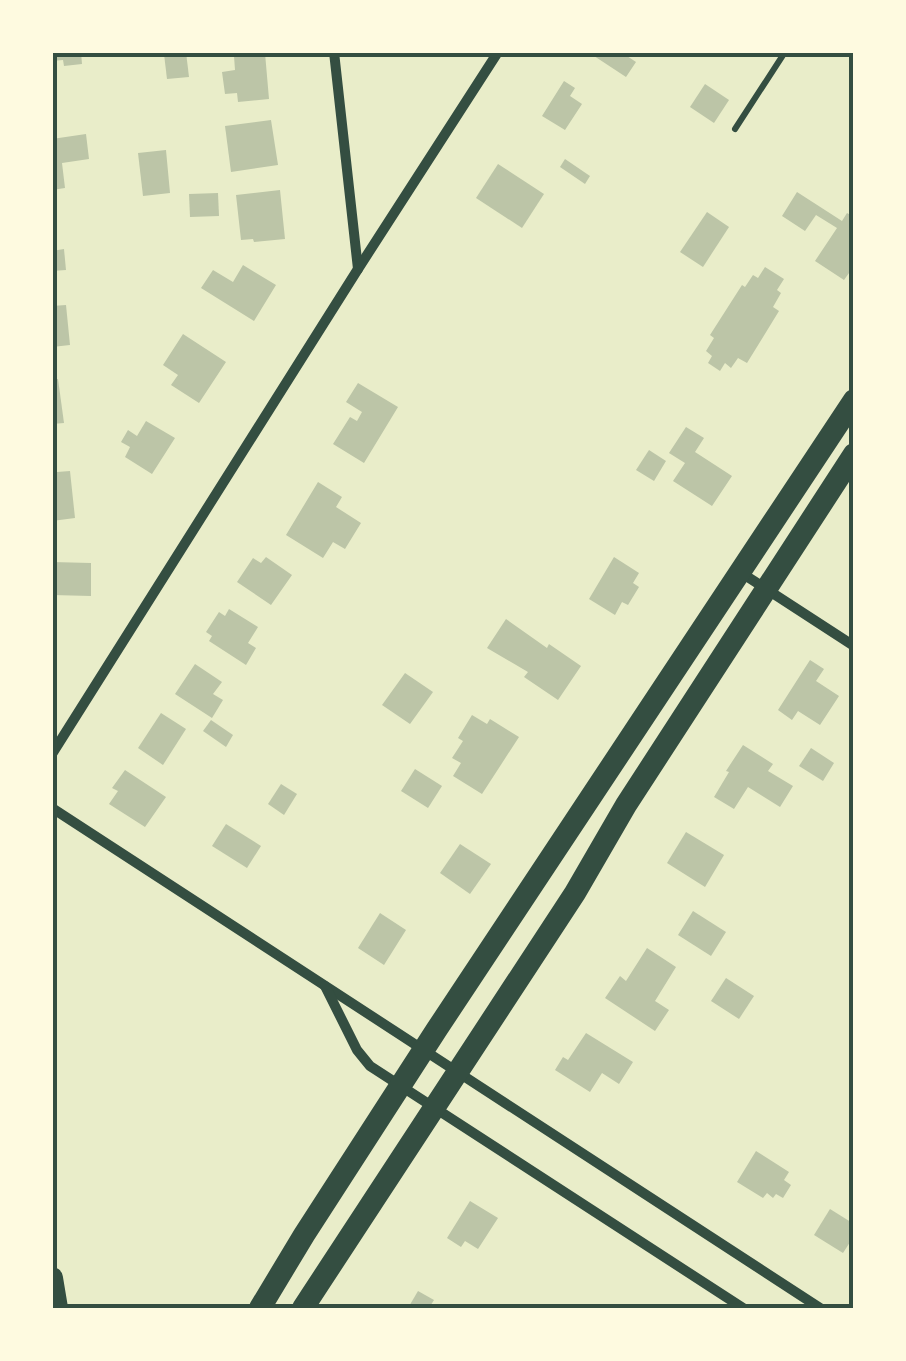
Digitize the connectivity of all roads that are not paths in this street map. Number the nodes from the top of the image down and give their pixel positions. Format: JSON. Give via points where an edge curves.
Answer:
{"nodes":[{"id":1,"x":334,"y":52,"type":"edge"},
{"id":2,"x":498,"y":52,"type":"edge"},
{"id":3,"x":785,"y":52,"type":"edge"},
{"id":4,"x":735,"y":129,"type":"dead end"},
{"id":5,"x":358,"y":270,"type":"junction"},
{"id":6,"x":854,"y":400,"type":"edge"},
{"id":7,"x":854,"y":454,"type":"edge"},
{"id":8,"x":740,"y":571,"type":"junction"},
{"id":9,"x":767,"y":589,"type":"junction"},
{"id":10,"x":854,"y":646,"type":"edge"},
{"id":11,"x":52,"y":754,"type":"edge"},
{"id":12,"x":52,"y":808,"type":"edge"},
{"id":13,"x":324,"y":986,"type":"junction"},
{"id":14,"x":424,"y":1050,"type":"junction"},
{"id":15,"x":458,"y":1072,"type":"junction"},
{"id":16,"x":400,"y":1086,"type":"junction"},
{"id":17,"x":434,"y":1109,"type":"junction"},
{"id":18,"x":52,"y":1278,"type":"edge"},
{"id":19,"x":57,"y":1308,"type":"edge"},
{"id":20,"x":260,"y":1308,"type":"edge"},
{"id":21,"x":303,"y":1308,"type":"edge"},
{"id":22,"x":742,"y":1308,"type":"edge"},
{"id":23,"x":820,"y":1308,"type":"edge"}],
"edges":[{"from":1,"to":5,"type":"street"},
{"from":2,"to":5,"type":"street"},
{"from":3,"to":4,"type":"lane"},
{"from":5,"to":11,"type":"street"},
{"from":6,"to":8,"type":"main road"},
{"from":7,"to":9,"type":"main road"},
{"from":8,"to":9,"type":"street"},
{"from":8,"to":14,"type":"main road"},
{"from":9,"to":10,"type":"street"},
{"from":9,"to":15,"type":"main road"},
{"from":12,"to":13,"type":"street"},
{"from":13,"to":14,"type":"street"},
{"from":13,"to":16,"type":"street","via":[[363,1059]]},
{"from":14,"to":15,"type":"street"},
{"from":14,"to":16,"type":"main road"},
{"from":15,"to":17,"type":"main road"},
{"from":15,"to":23,"type":"street"},
{"from":16,"to":17,"type":"street"},
{"from":16,"to":20,"type":"main road"},
{"from":17,"to":21,"type":"main road"},
{"from":17,"to":22,"type":"street"},
{"from":18,"to":19,"type":"main road"}]}
